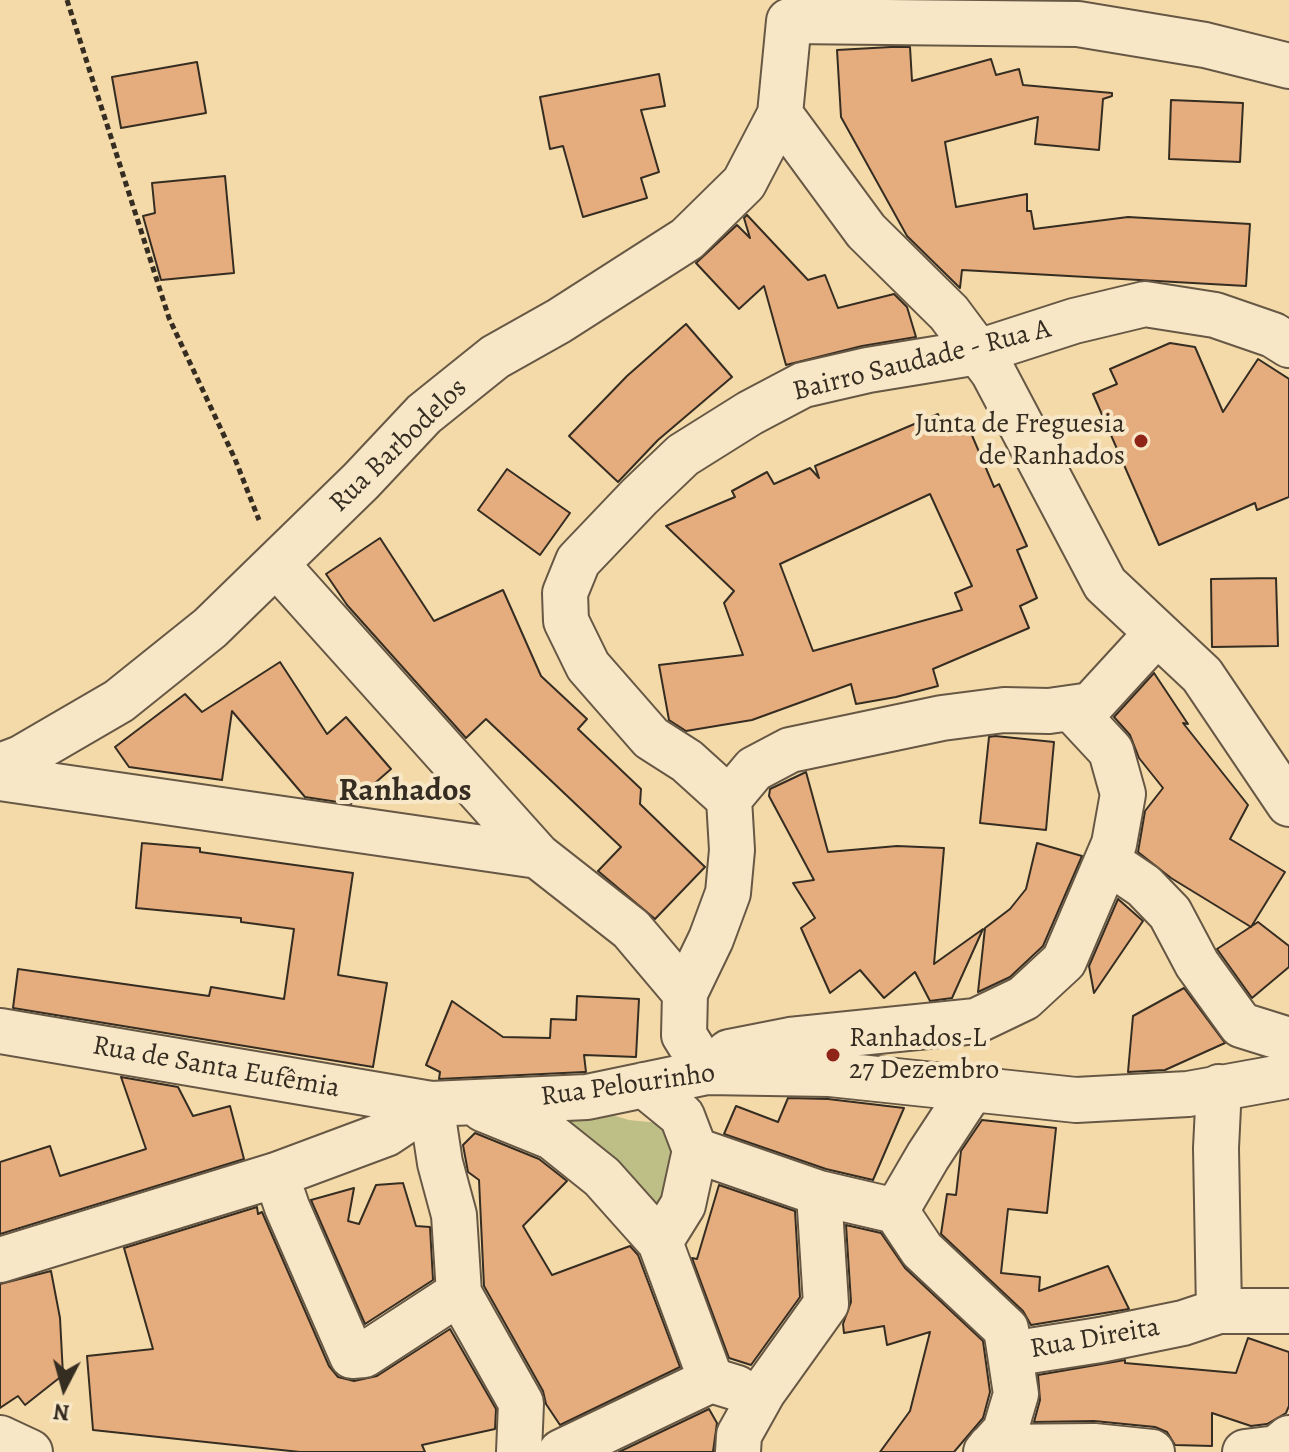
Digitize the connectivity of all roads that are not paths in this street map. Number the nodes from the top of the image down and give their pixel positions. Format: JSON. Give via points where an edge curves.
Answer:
{"nodes":[{"id":1,"x":781,"y":10,"type":"edge"},
{"id":2,"x":1289,"y":66,"type":"edge"},
{"id":3,"x":780,"y":114,"type":"junction"},
{"id":4,"x":1289,"y":345,"type":"edge"},
{"id":5,"x":978,"y":352,"type":"junction"},
{"id":6,"x":276,"y":564,"type":"junction"},
{"id":7,"x":1157,"y":633,"type":"junction"},
{"id":8,"x":1071,"y":708,"type":"junction"},
{"id":9,"x":0,"y":766,"type":"edge"},
{"id":10,"x":0,"y":778,"type":"edge"},
{"id":11,"x":729,"y":799,"type":"junction"},
{"id":12,"x":1289,"y":804,"type":"edge"},
{"id":13,"x":538,"y":856,"type":"junction"},
{"id":14,"x":1107,"y":861,"type":"junction"},
{"id":15,"x":685,"y":993,"type":"junction"},
{"id":16,"x":0,"y":1031,"type":"edge"},
{"id":17,"x":1286,"y":1060,"type":"edge"},
{"id":18,"x":707,"y":1072,"type":"junction"},
{"id":19,"x":644,"y":1085,"type":"junction"},
{"id":20,"x":1219,"y":1087,"type":"junction"},
{"id":21,"x":972,"y":1089,"type":"junction"},
{"id":22,"x":451,"y":1104,"type":"junction"},
{"id":23,"x":695,"y":1150,"type":"junction"},
{"id":24,"x":276,"y":1175,"type":"junction"},
{"id":25,"x":819,"y":1193,"type":"junction"},
{"id":26,"x":896,"y":1211,"type":"junction"},
{"id":27,"x":660,"y":1242,"type":"junction"},
{"id":28,"x":0,"y":1260,"type":"edge"},
{"id":29,"x":459,"y":1293,"type":"junction"},
{"id":30,"x":1219,"y":1311,"type":"junction"},
{"id":31,"x":1289,"y":1311,"type":"edge"},
{"id":32,"x":1010,"y":1354,"type":"junction"},
{"id":33,"x":711,"y":1380,"type":"junction"},
{"id":34,"x":763,"y":1392,"type":"junction"},
{"id":35,"x":0,"y":1438,"type":"edge"},
{"id":36,"x":1289,"y":1438,"type":"edge"},
{"id":37,"x":988,"y":1450,"type":"edge"},
{"id":38,"x":30,"y":1452,"type":"edge"},
{"id":39,"x":519,"y":1452,"type":"edge"},
{"id":40,"x":561,"y":1452,"type":"edge"},
{"id":41,"x":738,"y":1452,"type":"edge"},
{"id":42,"x":1152,"y":1452,"type":"edge"},
{"id":43,"x":1245,"y":1452,"type":"edge"}],
"edges":[{"from":1,"to":2,"type":"street","via":[[1078,24],[1205,45]]},
{"from":1,"to":3,"type":"street"},
{"from":3,"to":5,"type":"street","via":[[866,231],[949,313]]},
{"from":3,"to":6,"type":"street","name":"Rua Barbodelos","via":[[744,183],[687,239],[495,357],[424,414]]},
{"from":4,"to":5,"type":"street","name":"Bairro Saudade - Rua A","via":[[1215,315],[1145,304]]},
{"from":5,"to":7,"type":"street","via":[[1105,584]]},
{"from":5,"to":11,"type":"street","name":"Bairro Saudade - Rua A","via":[[803,385],[683,455],[578,561],[565,593],[566,621],[588,666],[651,738],[687,761]]},
{"from":6,"to":9,"type":"street","name":"Rua Barbodelos","via":[[210,628],[119,701]]},
{"from":6,"to":13,"type":"street"},
{"from":7,"to":8,"type":"street","via":[[1091,705]]},
{"from":7,"to":12,"type":"street","via":[[1202,675]]},
{"from":8,"to":11,"type":"street","via":[[942,718],[790,750],[754,769]]},
{"from":8,"to":14,"type":"street","via":[[1111,751],[1123,794]]},
{"from":10,"to":13,"type":"street"},
{"from":11,"to":15,"type":"street","via":[[728,893]]},
{"from":13,"to":15,"type":"street","via":[[631,929]]},
{"from":14,"to":17,"type":"street","via":[[1144,886],[1170,913],[1197,964],[1241,1025]]},
{"from":14,"to":18,"type":"street","via":[[1064,961],[1024,998],[976,1021],[790,1040],[729,1052]]},
{"from":15,"to":18,"type":"street","via":[[684,1035]]},
{"from":16,"to":22,"type":"street","name":"Rua de Santa Eufêmia"},
{"from":17,"to":20,"type":"street","name":"Rua Pelourinho"},
{"from":18,"to":19,"type":"street","name":"Rua Pelourinho"},
{"from":18,"to":21,"type":"street","name":"Rua Pelourinho","via":[[830,1074]]},
{"from":19,"to":22,"type":"street","name":"Rua Pelourinho","via":[[587,1097]]},
{"from":19,"to":23,"type":"street","via":[[682,1116]]},
{"from":20,"to":21,"type":"street","name":"Rua Pelourinho","via":[[1188,1094],[1076,1100]]},
{"from":20,"to":30,"type":"street"},
{"from":21,"to":26,"type":"street"},
{"from":22,"to":24,"type":"street"},
{"from":22,"to":27,"type":"street","via":[[552,1137],[602,1177]]},
{"from":22,"to":29,"type":"street","via":[[440,1163],[454,1215]]},
{"from":23,"to":25,"type":"street"},
{"from":23,"to":27,"type":"street","via":[[683,1205]]},
{"from":24,"to":28,"type":"street"},
{"from":24,"to":29,"type":"street","via":[[352,1356],[364,1355]]},
{"from":25,"to":26,"type":"street"},
{"from":25,"to":34,"type":"street","via":[[826,1304]]},
{"from":26,"to":32,"type":"street","name":"Rua Direita","via":[[922,1250],[1006,1329]]},
{"from":27,"to":33,"type":"street"},
{"from":29,"to":39,"type":"street","via":[[521,1403]]},
{"from":30,"to":31,"type":"street","name":"Rua Direita"},
{"from":30,"to":32,"type":"street","name":"Rua Direita","via":[[1183,1323]]},
{"from":32,"to":37,"type":"street","via":[[1016,1394],[1005,1431]]},
{"from":33,"to":34,"type":"street"},
{"from":33,"to":40,"type":"street"},
{"from":34,"to":41,"type":"street","via":[[739,1435]]},
{"from":35,"to":38,"type":"street"},
{"from":36,"to":43,"type":"street","via":[[1277,1448]]},
{"from":37,"to":42,"type":"street","via":[[1094,1446]]}]}
